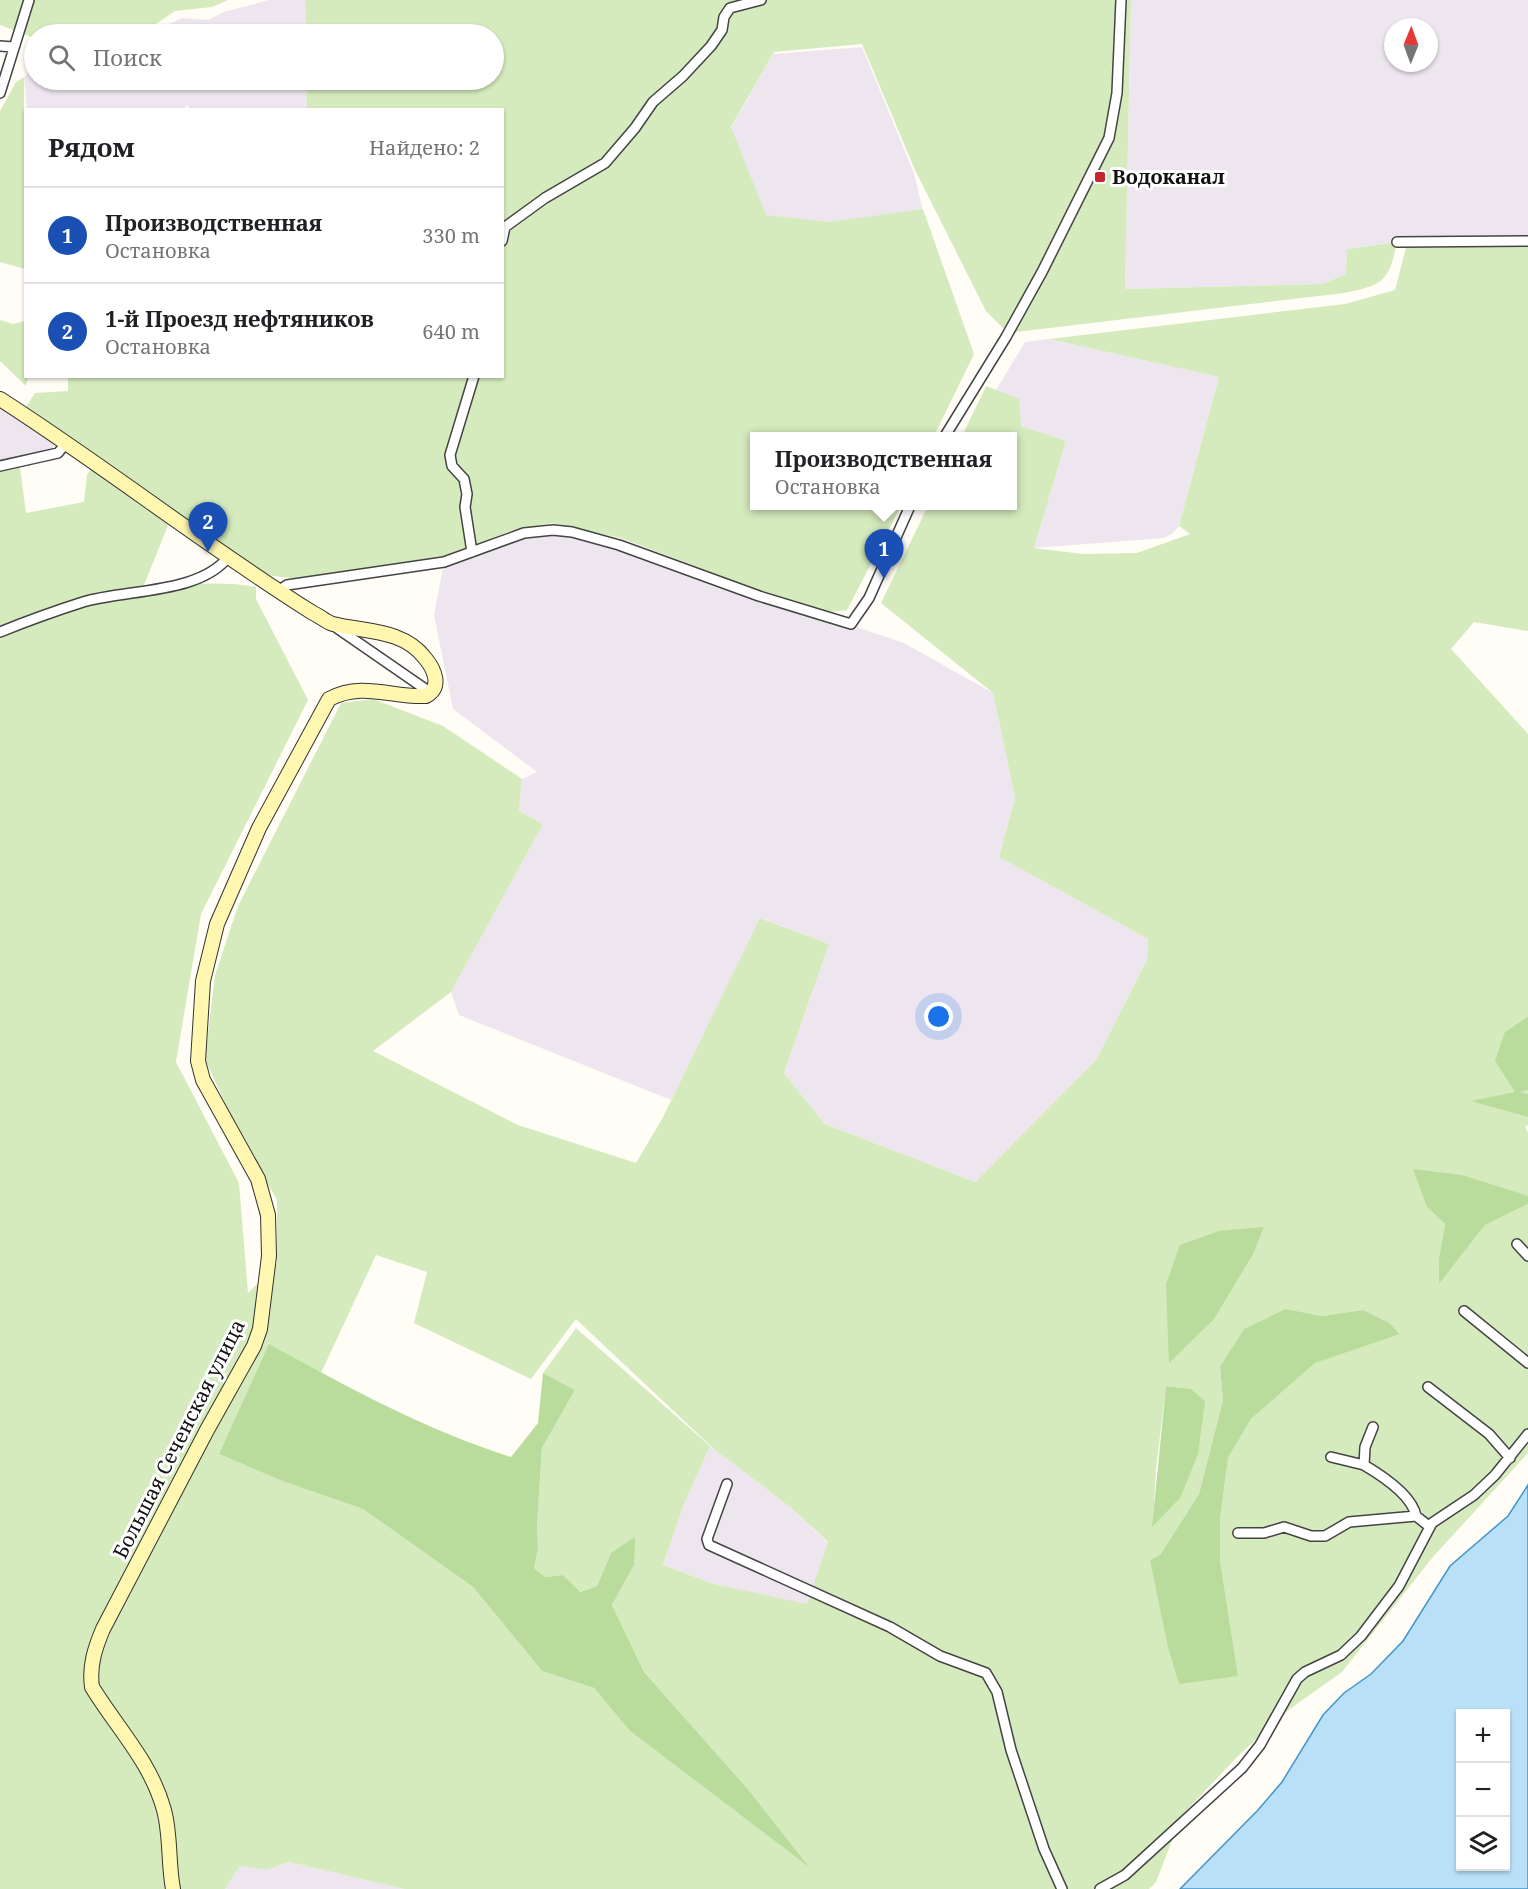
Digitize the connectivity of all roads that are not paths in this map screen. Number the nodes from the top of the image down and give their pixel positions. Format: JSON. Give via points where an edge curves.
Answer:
{"nodes":[{"id":1,"x":29,"y":0,"type":"edge"},
{"id":2,"x":761,"y":0,"type":"edge"},
{"id":3,"x":1121,"y":0,"type":"edge"},
{"id":4,"x":0,"y":46,"type":"edge"},
{"id":5,"x":13,"y":47,"type":"junction"},
{"id":6,"x":0,"y":93,"type":"edge"},
{"id":7,"x":504,"y":234,"type":"edge"},
{"id":8,"x":1528,"y":241,"type":"edge"},
{"id":9,"x":1397,"y":242,"type":"dead end"},
{"id":10,"x":473,"y":378,"type":"edge"},
{"id":11,"x":0,"y":399,"type":"edge"},
{"id":12,"x":947,"y":432,"type":"edge"},
{"id":13,"x":67,"y":442,"type":"junction"},
{"id":14,"x":0,"y":466,"type":"edge"},
{"id":15,"x":908,"y":510,"type":"edge"},
{"id":16,"x":472,"y":552,"type":"junction"},
{"id":17,"x":229,"y":556,"type":"junction"},
{"id":18,"x":279,"y":591,"type":"junction"},
{"id":19,"x":331,"y":623,"type":"junction"},
{"id":20,"x":0,"y":632,"type":"edge"},
{"id":21,"x":431,"y":693,"type":"junction"},
{"id":22,"x":1517,"y":1244,"type":"dead end"},
{"id":23,"x":1528,"y":1256,"type":"edge"},
{"id":24,"x":1464,"y":1311,"type":"dead end"},
{"id":25,"x":1528,"y":1363,"type":"edge"},
{"id":26,"x":1428,"y":1388,"type":"dead end"},
{"id":27,"x":1373,"y":1427,"type":"dead end"},
{"id":28,"x":1528,"y":1434,"type":"edge"},
{"id":29,"x":1331,"y":1457,"type":"dead end"},
{"id":30,"x":1510,"y":1458,"type":"junction"},
{"id":31,"x":1364,"y":1465,"type":"junction"},
{"id":32,"x":727,"y":1484,"type":"dead end"},
{"id":33,"x":1416,"y":1516,"type":"junction"},
{"id":34,"x":1430,"y":1527,"type":"junction"},
{"id":35,"x":1238,"y":1533,"type":"dead end"},
{"id":36,"x":173,"y":1889,"type":"edge"},
{"id":37,"x":1062,"y":1889,"type":"edge"},
{"id":38,"x":1100,"y":1889,"type":"edge"}],
"edges":[{"from":1,"to":5,"type":"street"},
{"from":2,"to":7,"type":"street","via":[[730,8],[711,46],[653,102],[605,163],[545,198],[506,227]]},
{"from":3,"to":12,"type":"street","via":[[1117,93],[1109,138],[1042,272]]},
{"from":4,"to":5,"type":"street"},
{"from":5,"to":6,"type":"street"},
{"from":8,"to":9,"type":"street"},
{"from":10,"to":16,"type":"street","via":[[450,455],[452,466],[464,479]]},
{"from":11,"to":13,"type":"street"},
{"from":13,"to":14,"type":"street","via":[[58,453]]},
{"from":13,"to":17,"type":"street"},
{"from":15,"to":16,"type":"street","via":[[869,598],[850,624],[572,532],[524,533]]},
{"from":16,"to":18,"type":"street","via":[[424,566],[287,585]]},
{"from":17,"to":18,"type":"street"},
{"from":17,"to":20,"type":"street","via":[[220,568],[202,579],[84,602]]},
{"from":18,"to":19,"type":"street"},
{"from":19,"to":21,"type":"street"},
{"from":19,"to":21,"type":"street","via":[[373,630],[408,642],[426,658],[434,672],[436,685]]},
{"from":21,"to":36,"type":"street","name":"Большая Сеченская улица","via":[[417,697],[363,689],[329,699],[259,828],[209,950],[198,1061],[211,1099],[249,1160],[268,1215],[264,1315],[254,1346],[103,1629],[90,1674],[92,1687],[157,1785],[169,1834]]},
{"from":22,"to":23,"type":"street"},
{"from":24,"to":25,"type":"street"},
{"from":26,"to":30,"type":"street","via":[[1490,1434]]},
{"from":27,"to":31,"type":"street","via":[[1365,1447]]},
{"from":28,"to":30,"type":"street"},
{"from":29,"to":31,"type":"street"},
{"from":30,"to":34,"type":"street","via":[[1474,1495]]},
{"from":31,"to":33,"type":"street","via":[[1381,1475],[1414,1507]]},
{"from":32,"to":37,"type":"street","via":[[707,1539],[709,1545],[890,1628],[940,1656],[986,1673],[997,1692],[1027,1800]]},
{"from":33,"to":34,"type":"street"},
{"from":33,"to":35,"type":"street","via":[[1349,1522],[1325,1536],[1311,1536],[1284,1527],[1264,1533]]},
{"from":34,"to":38,"type":"street","via":[[1418,1554],[1380,1612],[1341,1655],[1297,1679],[1260,1745],[1242,1768],[1125,1875]]}]}
